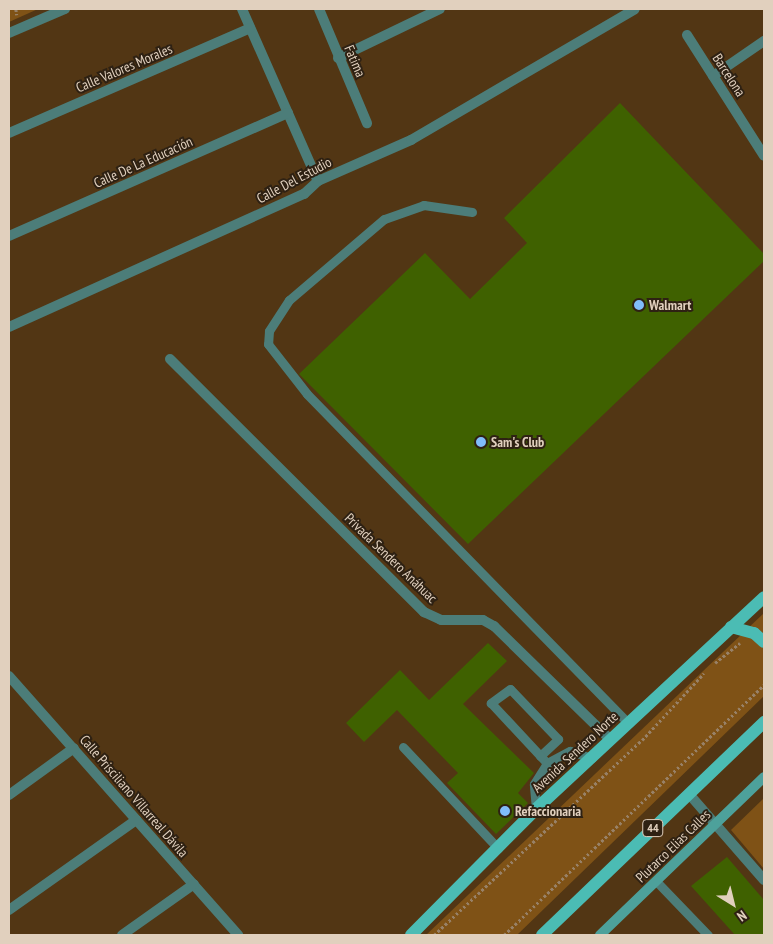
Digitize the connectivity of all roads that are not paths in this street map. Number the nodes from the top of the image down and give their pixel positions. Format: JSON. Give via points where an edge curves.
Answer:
{"nodes":[{"id":1,"x":65,"y":9,"type":"edge"},
{"id":2,"x":242,"y":9,"type":"edge"},
{"id":3,"x":319,"y":9,"type":"edge"},
{"id":4,"x":440,"y":9,"type":"edge"},
{"id":5,"x":635,"y":9,"type":"edge"},
{"id":6,"x":250,"y":28,"type":"junction"},
{"id":7,"x":9,"y":33,"type":"edge"},
{"id":8,"x":687,"y":35,"type":"dead end"},
{"id":9,"x":764,"y":41,"type":"edge"},
{"id":10,"x":338,"y":58,"type":"junction"},
{"id":11,"x":713,"y":76,"type":"junction"},
{"id":12,"x":288,"y":113,"type":"junction"},
{"id":13,"x":367,"y":124,"type":"dead end"},
{"id":14,"x":9,"y":133,"type":"edge"},
{"id":15,"x":764,"y":156,"type":"edge"},
{"id":16,"x":318,"y":181,"type":"junction"},
{"id":17,"x":472,"y":212,"type":"dead end"},
{"id":18,"x":9,"y":236,"type":"edge"},
{"id":19,"x":9,"y":327,"type":"edge"},
{"id":20,"x":170,"y":358,"type":"dead end"},
{"id":21,"x":764,"y":597,"type":"edge"},
{"id":22,"x":732,"y":628,"type":"junction"},
{"id":23,"x":764,"y":642,"type":"edge"},
{"id":24,"x":10,"y":680,"type":"edge"},
{"id":25,"x":764,"y":721,"type":"edge"},
{"id":26,"x":628,"y":723,"type":"junction"},
{"id":27,"x":611,"y":740,"type":"junction"},
{"id":28,"x":403,"y":747,"type":"dead end"},
{"id":29,"x":74,"y":748,"type":"junction"},
{"id":30,"x":592,"y":758,"type":"junction"},
{"id":31,"x":543,"y":759,"type":"junction"},
{"id":32,"x":764,"y":777,"type":"edge"},
{"id":33,"x":689,"y":794,"type":"junction"},
{"id":34,"x":9,"y":795,"type":"edge"},
{"id":35,"x":536,"y":809,"type":"junction"},
{"id":36,"x":136,"y":820,"type":"junction"},
{"id":37,"x":715,"y":824,"type":"junction"},
{"id":38,"x":498,"y":848,"type":"junction"},
{"id":39,"x":764,"y":880,"type":"edge"},
{"id":40,"x":656,"y":881,"type":"junction"},
{"id":41,"x":194,"y":884,"type":"junction"},
{"id":42,"x":9,"y":910,"type":"edge"},
{"id":43,"x":122,"y":935,"type":"edge"},
{"id":44,"x":238,"y":935,"type":"edge"},
{"id":45,"x":411,"y":935,"type":"edge"},
{"id":46,"x":542,"y":935,"type":"edge"},
{"id":47,"x":600,"y":935,"type":"edge"},
{"id":48,"x":708,"y":935,"type":"edge"}],
"edges":[{"from":1,"to":7,"type":"street"},
{"from":2,"to":6,"type":"street"},
{"from":3,"to":10,"type":"street","name":"Fatima"},
{"from":4,"to":10,"type":"street"},
{"from":5,"to":16,"type":"street","name":"Calle Del Estudio","via":[[412,140]]},
{"from":6,"to":12,"type":"street"},
{"from":6,"to":14,"type":"street","name":"Calle Valores Morales"},
{"from":8,"to":11,"type":"street","name":"Barcelona"},
{"from":9,"to":11,"type":"street"},
{"from":10,"to":13,"type":"street","name":"Fatima"},
{"from":11,"to":15,"type":"street","name":"Barcelona"},
{"from":12,"to":16,"type":"street"},
{"from":12,"to":18,"type":"street","name":"Calle De La Educación"},
{"from":16,"to":19,"type":"street","name":"Calle Del Estudio","via":[[304,194]]},
{"from":17,"to":26,"type":"lane","via":[[424,205],[384,219],[289,300],[269,331],[268,344],[307,394]]},
{"from":20,"to":27,"type":"street","name":"Privada Sendero Anáhuac","via":[[424,612],[441,620],[478,619],[494,626]]},
{"from":21,"to":22,"type":"main road","name":"Avenida Sendero Norte"},
{"from":22,"to":23,"type":"main road","via":[[754,632]]},
{"from":22,"to":26,"type":"main road","name":"Avenida Sendero Norte"},
{"from":24,"to":29,"type":"street","name":"Calle Prisciliano Villarreal Dávila"},
{"from":25,"to":33,"type":"main road","number":"44"},
{"from":26,"to":27,"type":"main road","name":"Avenida Sendero Norte"},
{"from":27,"to":30,"type":"main road","name":"Avenida Sendero Norte"},
{"from":28,"to":38,"type":"lane"},
{"from":29,"to":34,"type":"street"},
{"from":29,"to":36,"type":"street","name":"Calle Prisciliano Villarreal Dávila"},
{"from":30,"to":31,"type":"lane","via":[[570,751]]},
{"from":30,"to":35,"type":"main road","name":"Avenida Sendero Norte"},
{"from":31,"to":31,"type":"lane","via":[[491,703],[510,689],[558,739]]},
{"from":31,"to":35,"type":"lane","via":[[534,784]]},
{"from":32,"to":37,"type":"street","name":"Plutarco Elias Calles"},
{"from":33,"to":37,"type":"street"},
{"from":33,"to":46,"type":"main road","number":"44"},
{"from":35,"to":38,"type":"main road","name":"Avenida Sendero Norte"},
{"from":36,"to":41,"type":"street","name":"Calle Prisciliano Villarreal Dávila"},
{"from":36,"to":42,"type":"street"},
{"from":37,"to":39,"type":"street"},
{"from":37,"to":40,"type":"street","name":"Plutarco Elias Calles"},
{"from":38,"to":45,"type":"main road","name":"Avenida Sendero Norte"},
{"from":40,"to":47,"type":"street","name":"Plutarco Elias Calles"},
{"from":40,"to":48,"type":"lane"},
{"from":41,"to":43,"type":"street"},
{"from":41,"to":44,"type":"street","name":"Calle Prisciliano Villarreal Dávila"}]}
